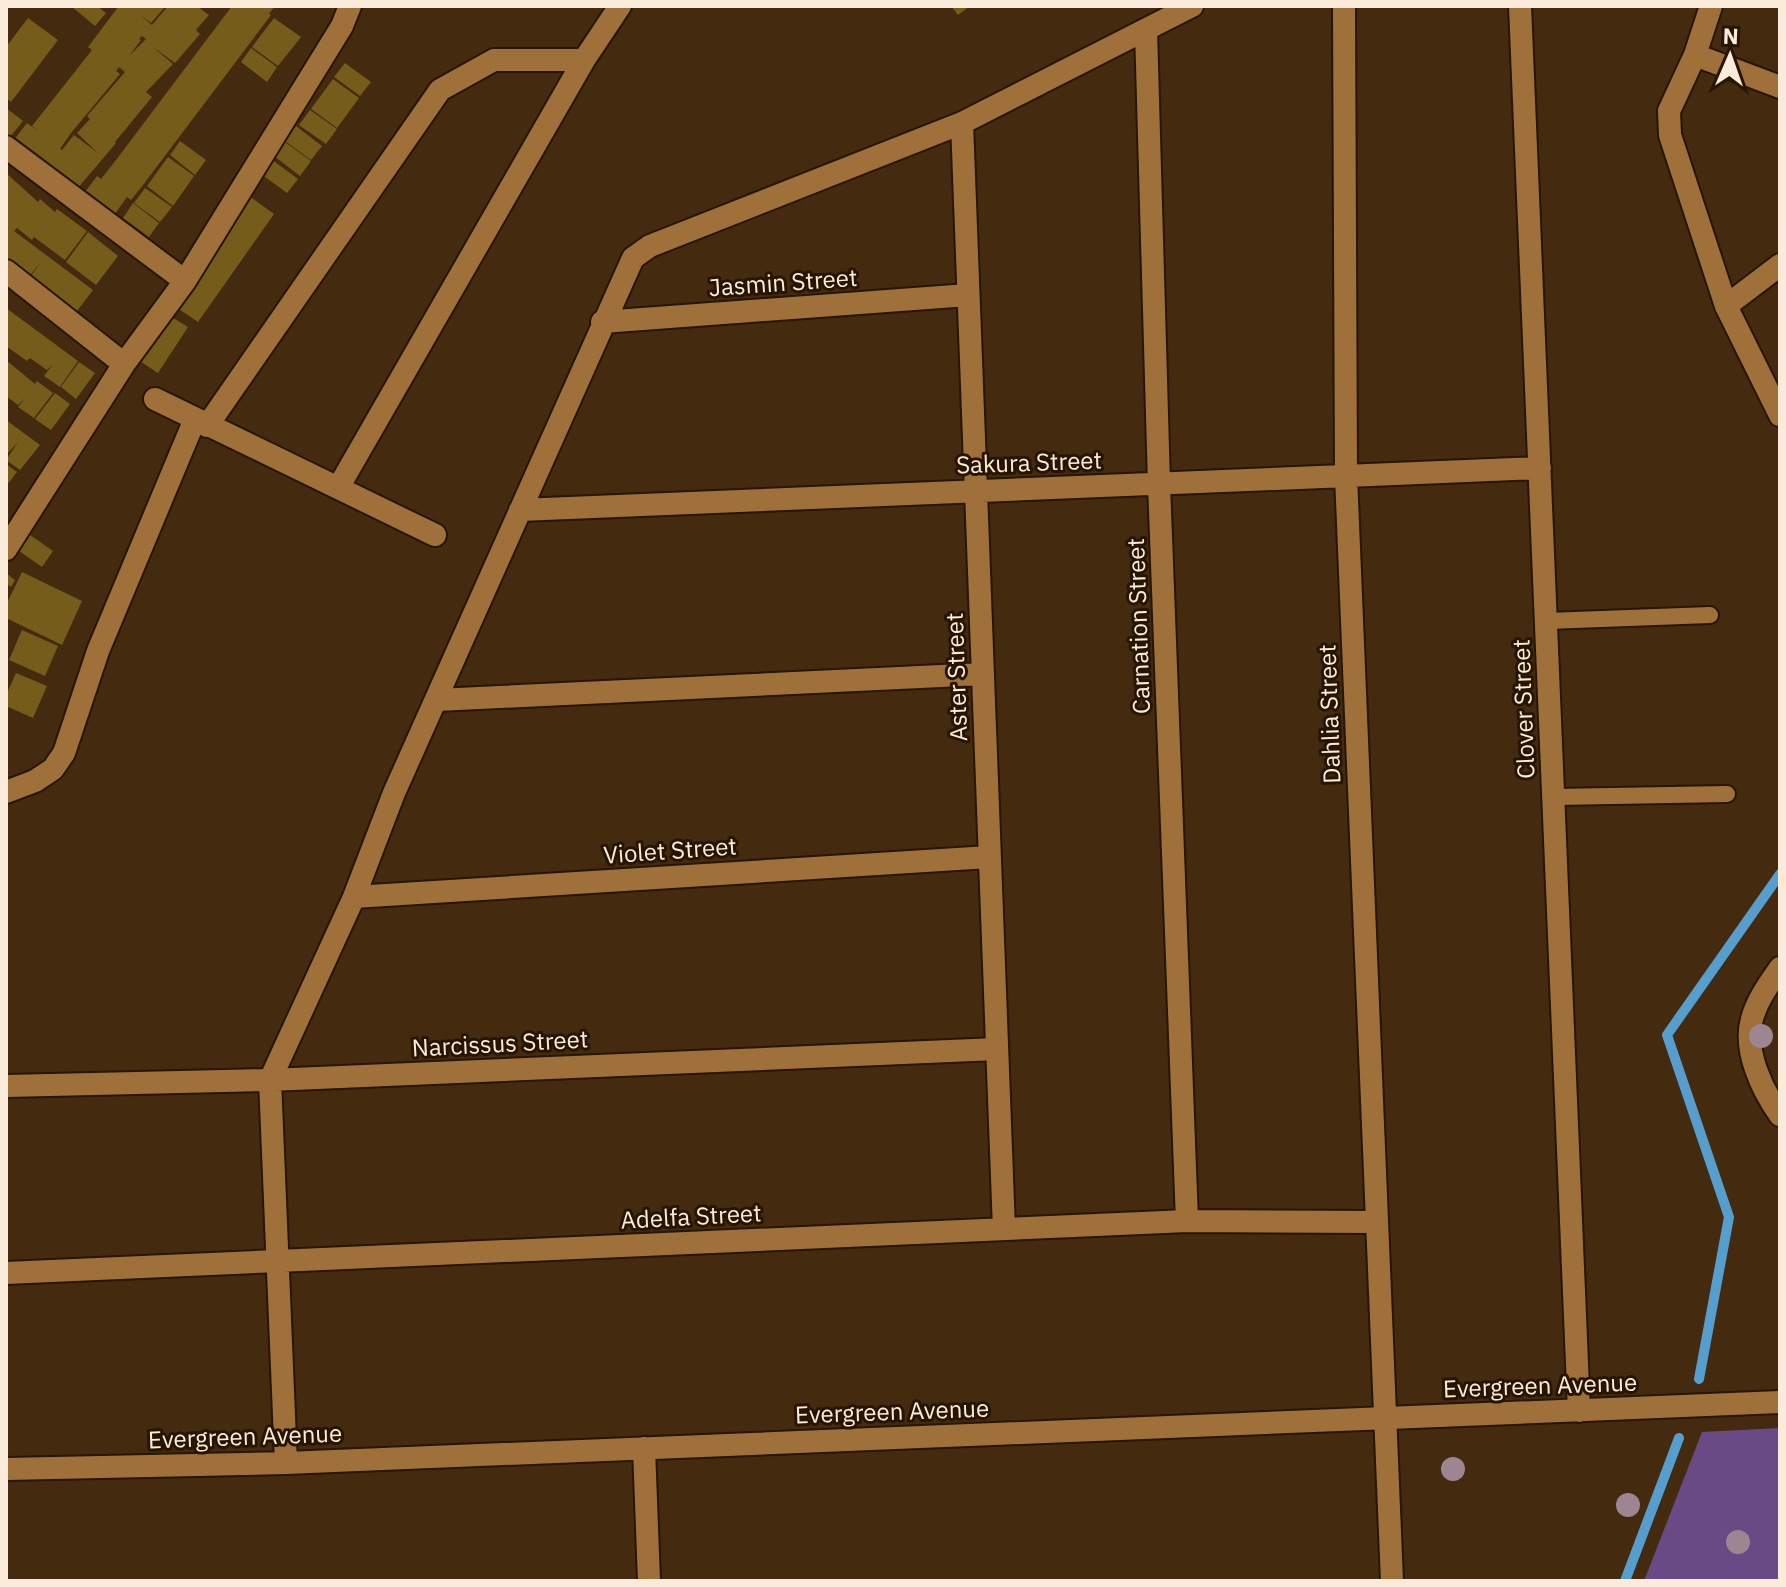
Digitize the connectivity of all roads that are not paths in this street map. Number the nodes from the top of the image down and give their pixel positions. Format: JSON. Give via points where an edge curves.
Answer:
{"nodes":[{"id":1,"x":350,"y":6,"type":"edge"},
{"id":2,"x":620,"y":6,"type":"edge"},
{"id":3,"x":1192,"y":6,"type":"edge"},
{"id":4,"x":1344,"y":6,"type":"edge"},
{"id":5,"x":1520,"y":6,"type":"edge"},
{"id":6,"x":1711,"y":6,"type":"edge"},
{"id":7,"x":1146,"y":30,"type":"junction"},
{"id":8,"x":1695,"y":55,"type":"junction"},
{"id":9,"x":584,"y":60,"type":"junction"},
{"id":10,"x":1780,"y":87,"type":"edge"},
{"id":11,"x":962,"y":123,"type":"junction"},
{"id":12,"x":6,"y":147,"type":"edge"},
{"id":13,"x":1780,"y":265,"type":"edge"},
{"id":14,"x":6,"y":271,"type":"edge"},
{"id":15,"x":185,"y":281,"type":"junction"},
{"id":16,"x":968,"y":295,"type":"junction"},
{"id":17,"x":1726,"y":306,"type":"junction"},
{"id":18,"x":602,"y":322,"type":"junction"},
{"id":19,"x":124,"y":364,"type":"junction"},
{"id":20,"x":155,"y":399,"type":"dead end"},
{"id":21,"x":1780,"y":415,"type":"edge"},
{"id":22,"x":201,"y":422,"type":"junction"},
{"id":23,"x":1540,"y":468,"type":"junction"},
{"id":24,"x":1346,"y":476,"type":"junction"},
{"id":25,"x":1159,"y":484,"type":"junction"},
{"id":26,"x":338,"y":488,"type":"junction"},
{"id":27,"x":976,"y":491,"type":"junction"},
{"id":28,"x":520,"y":510,"type":"junction"},
{"id":29,"x":435,"y":535,"type":"dead end"},
{"id":30,"x":6,"y":549,"type":"edge"},
{"id":31,"x":1710,"y":615,"type":"dead end"},
{"id":32,"x":1547,"y":621,"type":"junction"},
{"id":33,"x":983,"y":674,"type":"junction"},
{"id":34,"x":437,"y":700,"type":"junction"},
{"id":35,"x":6,"y":792,"type":"edge"},
{"id":36,"x":1727,"y":794,"type":"dead end"},
{"id":37,"x":1554,"y":797,"type":"junction"},
{"id":38,"x":989,"y":857,"type":"junction"},
{"id":39,"x":354,"y":897,"type":"junction"},
{"id":40,"x":1780,"y":968,"type":"edge"},
{"id":41,"x":997,"y":1049,"type":"junction"},
{"id":42,"x":270,"y":1080,"type":"junction"},
{"id":43,"x":6,"y":1086,"type":"edge"},
{"id":44,"x":1780,"y":1115,"type":"edge"},
{"id":45,"x":1187,"y":1221,"type":"junction"},
{"id":46,"x":1377,"y":1222,"type":"junction"},
{"id":47,"x":1004,"y":1229,"type":"junction"},
{"id":48,"x":276,"y":1261,"type":"junction"},
{"id":49,"x":6,"y":1273,"type":"edge"},
{"id":50,"x":1780,"y":1402,"type":"edge"},
{"id":51,"x":1579,"y":1411,"type":"junction"},
{"id":52,"x":1386,"y":1418,"type":"junction"},
{"id":53,"x":644,"y":1448,"type":"junction"},
{"id":54,"x":286,"y":1463,"type":"junction"},
{"id":55,"x":6,"y":1469,"type":"edge"},
{"id":56,"x":649,"y":1581,"type":"edge"},
{"id":57,"x":1392,"y":1581,"type":"edge"}],
"edges":[{"from":1,"to":15,"type":"street"},
{"from":2,"to":9,"type":"street"},
{"from":3,"to":7,"type":"street"},
{"from":4,"to":24,"type":"street","name":"Dahlia Street"},
{"from":5,"to":23,"type":"street","name":"Clover Street"},
{"from":6,"to":8,"type":"street"},
{"from":7,"to":11,"type":"street"},
{"from":7,"to":25,"type":"street","name":"Carnation Street"},
{"from":8,"to":10,"type":"street"},
{"from":8,"to":17,"type":"street","via":[[1669,111],[1670,135]]},
{"from":9,"to":22,"type":"street","via":[[494,60],[440,90]]},
{"from":9,"to":26,"type":"street"},
{"from":11,"to":16,"type":"street","name":"Aster Street"},
{"from":11,"to":18,"type":"street","via":[[650,246],[633,258]]},
{"from":12,"to":15,"type":"street"},
{"from":13,"to":17,"type":"street"},
{"from":14,"to":19,"type":"street"},
{"from":15,"to":19,"type":"street"},
{"from":16,"to":18,"type":"street","name":"Jasmin Street"},
{"from":16,"to":27,"type":"street","name":"Aster Street"},
{"from":17,"to":21,"type":"street"},
{"from":18,"to":28,"type":"street"},
{"from":19,"to":30,"type":"street"},
{"from":20,"to":22,"type":"street"},
{"from":22,"to":26,"type":"street"},
{"from":22,"to":35,"type":"street","via":[[98,651],[64,753],[53,769]]},
{"from":23,"to":24,"type":"street","name":"Sakura Street"},
{"from":23,"to":32,"type":"street","name":"Clover Street"},
{"from":24,"to":25,"type":"street","name":"Sakura Street"},
{"from":24,"to":46,"type":"street","name":"Dahlia Street"},
{"from":25,"to":27,"type":"street","name":"Sakura Street"},
{"from":25,"to":45,"type":"street","name":"Carnation Street"},
{"from":26,"to":29,"type":"street"},
{"from":27,"to":28,"type":"street","name":"Sakura Street"},
{"from":27,"to":33,"type":"street","name":"Aster Street"},
{"from":28,"to":34,"type":"street"},
{"from":31,"to":32,"type":"lane"},
{"from":32,"to":37,"type":"street","name":"Clover Street"},
{"from":33,"to":34,"type":"street"},
{"from":33,"to":38,"type":"street","name":"Aster Street"},
{"from":34,"to":39,"type":"street"},
{"from":36,"to":37,"type":"lane"},
{"from":37,"to":51,"type":"street","name":"Clover Street"},
{"from":38,"to":39,"type":"street","name":"Violet Street"},
{"from":38,"to":41,"type":"street","name":"Aster Street"},
{"from":39,"to":42,"type":"street"},
{"from":40,"to":44,"type":"street","via":[[1751,1020],[1750,1044],[1757,1071]]},
{"from":41,"to":42,"type":"street","name":"Narcissus Street"},
{"from":41,"to":47,"type":"street","name":"Aster Street"},
{"from":42,"to":43,"type":"street","name":"Narcissus Street"},
{"from":42,"to":48,"type":"street"},
{"from":45,"to":46,"type":"street","name":"Adelfa Street"},
{"from":45,"to":47,"type":"street","name":"Adelfa Street"},
{"from":46,"to":52,"type":"street","name":"Dahlia Street"},
{"from":47,"to":48,"type":"street","name":"Adelfa Street"},
{"from":48,"to":49,"type":"street","name":"Adelfa Street"},
{"from":48,"to":54,"type":"street"},
{"from":50,"to":51,"type":"street","name":"Evergreen Avenue"},
{"from":51,"to":52,"type":"street","name":"Evergreen Avenue"},
{"from":52,"to":53,"type":"street","name":"Evergreen Avenue"},
{"from":52,"to":57,"type":"street","name":"Dahlia Street"},
{"from":53,"to":54,"type":"street","name":"Evergreen Avenue"},
{"from":53,"to":56,"type":"street"},
{"from":54,"to":55,"type":"street","name":"Evergreen Avenue"}]}
